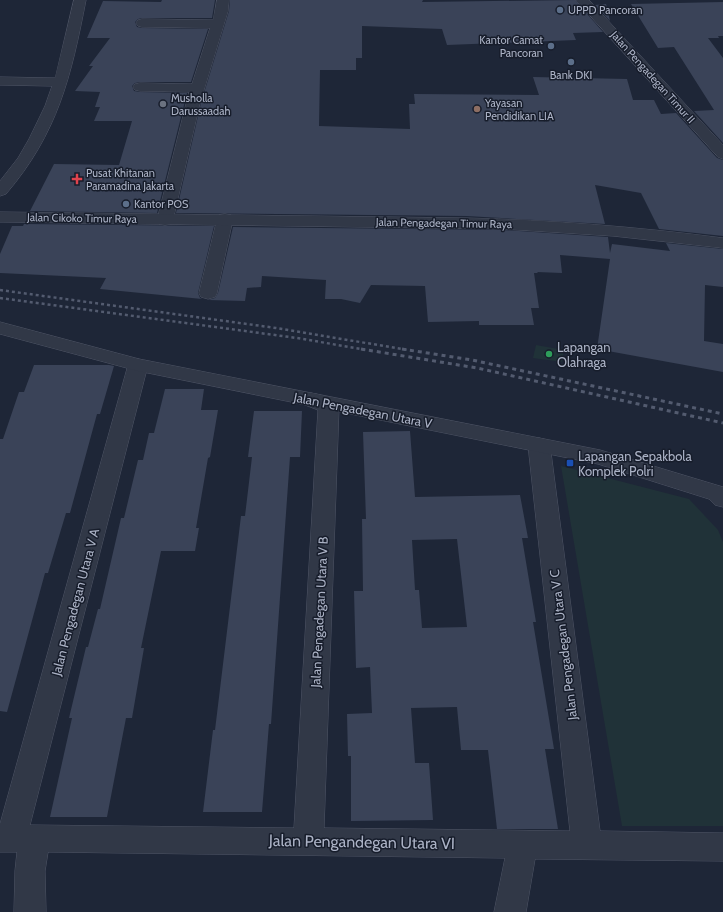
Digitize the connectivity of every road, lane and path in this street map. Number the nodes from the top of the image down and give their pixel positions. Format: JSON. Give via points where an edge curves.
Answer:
{"nodes":[{"id":1,"x":80,"y":0,"type":"edge"},
{"id":2,"x":224,"y":0,"type":"edge"},
{"id":3,"x":582,"y":0,"type":"edge"},
{"id":4,"x":142,"y":23,"type":"dead end"},
{"id":5,"x":218,"y":24,"type":"junction"},
{"id":6,"x":0,"y":81,"type":"edge"},
{"id":7,"x":59,"y":82,"type":"junction"},
{"id":8,"x":140,"y":87,"type":"dead end"},
{"id":9,"x":198,"y":88,"type":"junction"},
{"id":10,"x":723,"y":154,"type":"edge"},
{"id":11,"x":0,"y":192,"type":"edge"},
{"id":12,"x":0,"y":217,"type":"edge"},
{"id":13,"x":225,"y":219,"type":"junction"},
{"id":14,"x":165,"y":220,"type":"junction"},
{"id":15,"x":723,"y":243,"type":"edge"},
{"id":16,"x":208,"y":293,"type":"dead end"},
{"id":17,"x":0,"y":328,"type":"edge"},
{"id":18,"x":138,"y":365,"type":"junction"},
{"id":19,"x":307,"y":398,"type":"junction"},
{"id":20,"x":539,"y":445,"type":"junction"},
{"id":21,"x":723,"y":499,"type":"edge"},
{"id":22,"x":15,"y":839,"type":"edge"},
{"id":23,"x":308,"y":841,"type":"junction"},
{"id":24,"x":526,"y":844,"type":"junction"},
{"id":25,"x":587,"y":846,"type":"junction"},
{"id":26,"x":723,"y":847,"type":"edge"},
{"id":27,"x":30,"y":912,"type":"edge"},
{"id":28,"x":510,"y":912,"type":"edge"}],
"edges":[{"from":1,"to":7,"type":"street"},
{"from":2,"to":5,"type":"street"},
{"from":3,"to":10,"type":"street","name":"Jalan Pengadegan Timur II"},
{"from":4,"to":5,"type":"street"},
{"from":5,"to":9,"type":"street"},
{"from":6,"to":7,"type":"street"},
{"from":7,"to":11,"type":"street","via":[[37,140]]},
{"from":8,"to":9,"type":"street"},
{"from":9,"to":14,"type":"street"},
{"from":12,"to":14,"type":"street","name":"Jalan Cikoko Timur Raya"},
{"from":13,"to":14,"type":"street","name":"Jalan Pengadegan Timur Raya"},
{"from":13,"to":15,"type":"street","name":"Jalan Pengadegan Timur Raya","via":[[576,226]]},
{"from":13,"to":16,"type":"street"},
{"from":17,"to":18,"type":"street","name":"Jalan Pengadegan Utara V"},
{"from":18,"to":19,"type":"street","name":"Jalan Pengadegan Utara V"},
{"from":18,"to":22,"type":"street","name":"Jalan Pengadegan Utara V A"},
{"from":19,"to":20,"type":"street","name":"Jalan Pengadegan Utara V"},
{"from":19,"to":23,"type":"street","name":"Jalan Pengadegan Utara V B","via":[[329,407]]},
{"from":20,"to":21,"type":"street","name":"Jalan Pengadegan Utara V","via":[[600,457],[717,493]]},
{"from":20,"to":25,"type":"street","name":"Jalan Pengadegan Utara V C"},
{"from":22,"to":23,"type":"street","name":"Jalan Pengandegan Utara VI"},
{"from":22,"to":27,"type":"street","name":"Jalan Pengadegan Utara V A","via":[[30,871]]},
{"from":23,"to":24,"type":"street","name":"Jalan Pengandegan Utara VI"},
{"from":24,"to":25,"type":"street","name":"Jalan Pengandegan Utara VI"},
{"from":24,"to":28,"type":"street","via":[[518,864]]},
{"from":25,"to":26,"type":"street","name":"Jalan Pengandegan Utara VI"}]}
